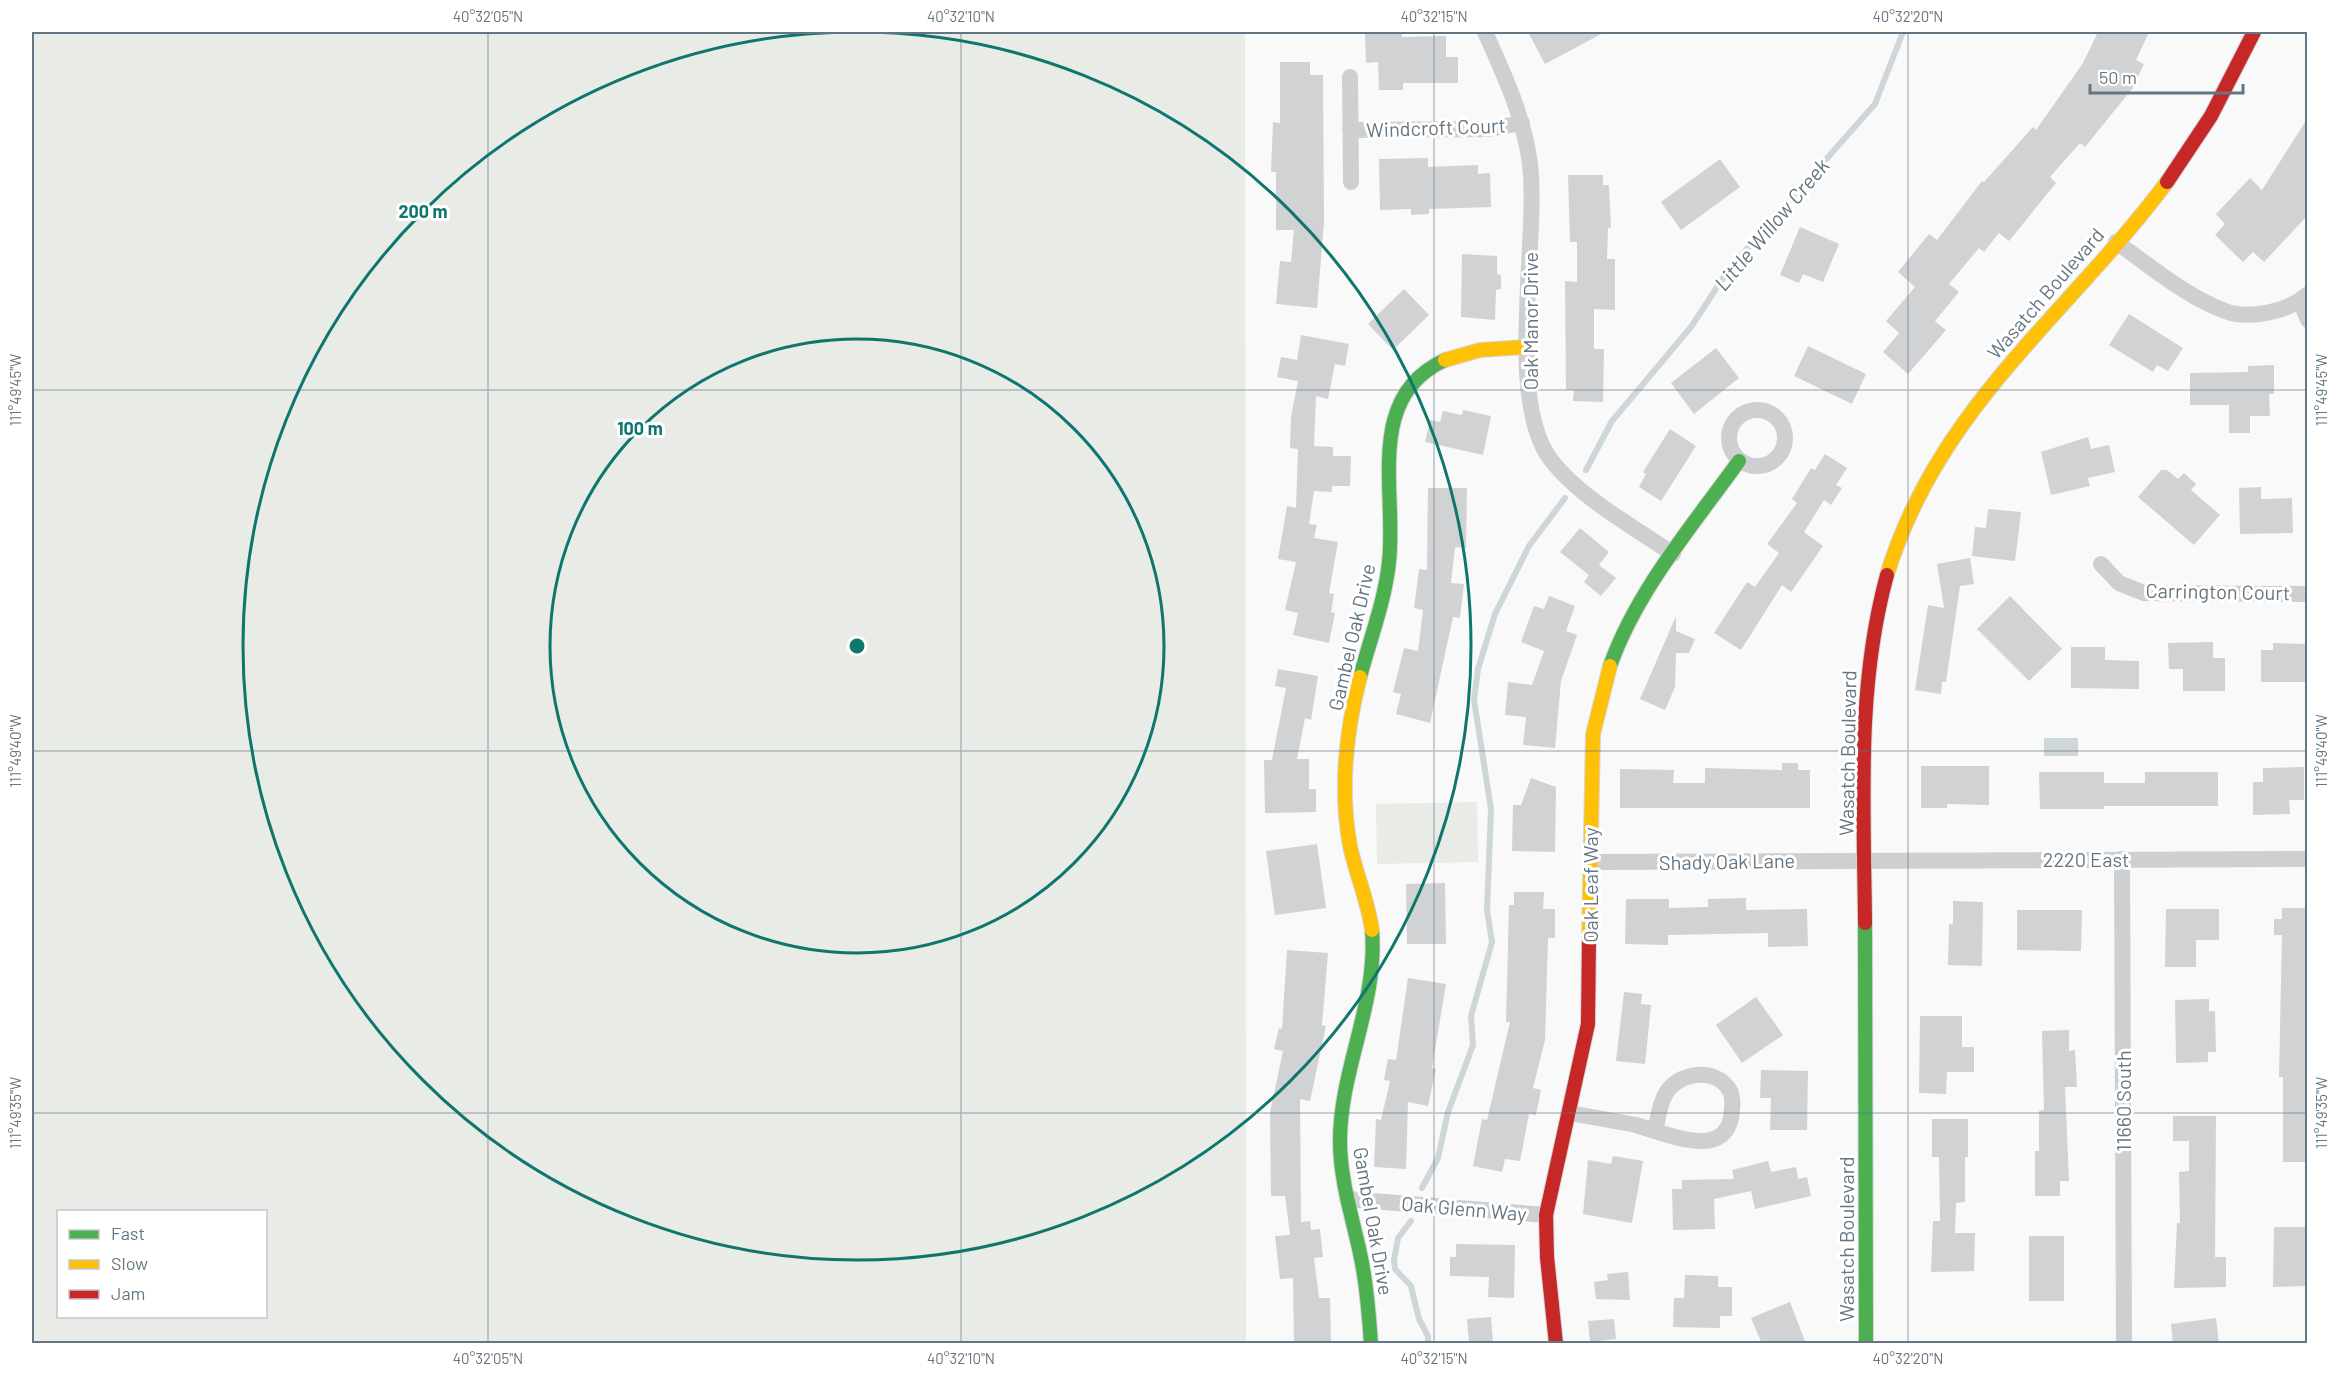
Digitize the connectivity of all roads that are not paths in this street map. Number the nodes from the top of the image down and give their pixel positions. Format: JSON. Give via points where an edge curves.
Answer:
{"nodes":[{"id":1,"x":1485,"y":32,"type":"edge"},
{"id":2,"x":2254,"y":32,"type":"edge"},
{"id":3,"x":1350,"y":77,"type":"dead end"},
{"id":4,"x":1522,"y":123,"type":"junction"},
{"id":5,"x":1350,"y":130,"type":"junction"},
{"id":6,"x":1351,"y":182,"type":"dead end"},
{"id":7,"x":2116,"y":242,"type":"junction"},
{"id":8,"x":2304,"y":298,"type":"edge"},
{"id":9,"x":2307,"y":320,"type":"edge"},
{"id":10,"x":1527,"y":347,"type":"junction"},
{"id":11,"x":1739,"y":461,"type":"dead end"},
{"id":12,"x":1673,"y":554,"type":"junction"},
{"id":13,"x":2101,"y":564,"type":"dead end"},
{"id":14,"x":2307,"y":594,"type":"edge"},
{"id":15,"x":2122,"y":859,"type":"junction"},
{"id":16,"x":2307,"y":859,"type":"edge"},
{"id":17,"x":1865,"y":860,"type":"junction"},
{"id":18,"x":1590,"y":862,"type":"junction"},
{"id":19,"x":1570,"y":1113,"type":"junction"},
{"id":20,"x":1655,"y":1131,"type":"junction"},
{"id":21,"x":1347,"y":1199,"type":"junction"},
{"id":22,"x":1546,"y":1215,"type":"junction"},
{"id":23,"x":1371,"y":1344,"type":"edge"},
{"id":24,"x":1556,"y":1344,"type":"edge"},
{"id":25,"x":1866,"y":1344,"type":"edge"},
{"id":26,"x":2124,"y":1344,"type":"edge"}],
"edges":[{"from":1,"to":4,"type":"street","name":"Oak Manor Drive"},
{"from":2,"to":7,"type":"street","name":"Wasatch Boulevard","via":[[2187,156]]},
{"from":3,"to":5,"type":"street","name":"Windcroft Court"},
{"from":4,"to":5,"type":"street","name":"Windcroft Court","via":[[1489,129]]},
{"from":4,"to":10,"type":"street","name":"Oak Manor Drive","via":[[1530,165]]},
{"from":5,"to":6,"type":"street","name":"Windcroft Court"},
{"from":7,"to":8,"type":"street","via":[[2205,302],[2227,312],[2252,315],[2277,310]]},
{"from":7,"to":17,"type":"street","name":"Wasatch Boulevard","via":[[1958,426],[1905,523],[1875,620],[1867,673]]},
{"from":8,"to":9,"type":"street"},
{"from":10,"to":12,"type":"street","name":"Oak Manor Drive","via":[[1531,407],[1537,435],[1550,459],[1568,479]]},
{"from":10,"to":21,"type":"street","name":"Gambel Oak Drive","via":[[1462,353],[1435,364],[1410,384],[1395,415],[1390,444],[1387,573],[1358,684],[1347,770],[1347,830],[1372,929],[1370,982],[1342,1115],[1341,1151]]},
{"from":11,"to":12,"type":"street","name":"Oak Leaf Way"},
{"from":12,"to":18,"type":"street","name":"Oak Leaf Way","via":[[1629,624],[1602,689],[1593,734]]},
{"from":13,"to":14,"type":"street","name":"Carrington Court","via":[[2120,583],[2144,593]]},
{"from":15,"to":16,"type":"street","name":"2220 East"},
{"from":15,"to":17,"type":"street","name":"2220 East"},
{"from":15,"to":26,"type":"street","name":"11660 South"},
{"from":17,"to":18,"type":"street","name":"Shady Oak Lane"},
{"from":17,"to":25,"type":"street","name":"Wasatch Boulevard"},
{"from":18,"to":19,"type":"street","name":"Oak Leaf Way","via":[[1588,1024]]},
{"from":19,"to":20,"type":"street"},
{"from":19,"to":22,"type":"street","name":"Oak Leaf Way"},
{"from":20,"to":20,"type":"street","via":[[1703,1142],[1719,1136],[1730,1123],[1731,1092],[1721,1081],[1707,1075],[1691,1075],[1676,1081],[1666,1094]]},
{"from":21,"to":22,"type":"street","name":"Oak Glenn Way"},
{"from":21,"to":23,"type":"street","name":"Gambel Oak Drive","via":[[1362,1261]]},
{"from":22,"to":24,"type":"street","name":"Oak Leaf Way"}]}
